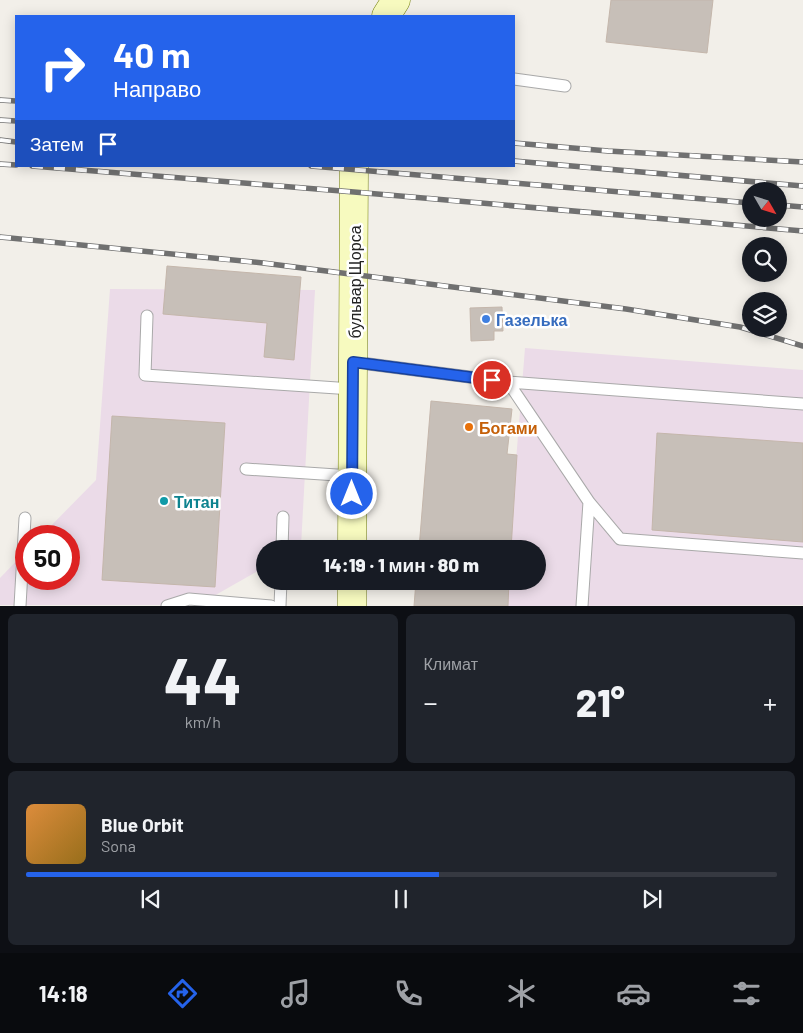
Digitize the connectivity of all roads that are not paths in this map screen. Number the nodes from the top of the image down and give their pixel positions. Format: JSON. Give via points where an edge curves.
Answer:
{"nodes":[{"id":1,"x":396,"y":0,"type":"edge"},
{"id":2,"x":387,"y":15,"type":"edge"},
{"id":3,"x":515,"y":79,"type":"edge"},
{"id":4,"x":565,"y":86,"type":"dead end"},
{"id":5,"x":354,"y":167,"type":"edge"},
{"id":6,"x":147,"y":316,"type":"dead end"},
{"id":7,"x":353,"y":362,"type":"junction"},
{"id":8,"x":508,"y":382,"type":"junction"},
{"id":9,"x":352,"y":389,"type":"junction"},
{"id":10,"x":803,"y":404,"type":"edge"},
{"id":11,"x":246,"y":469,"type":"dead end"},
{"id":12,"x":352,"y":476,"type":"junction"},
{"id":13,"x":589,"y":502,"type":"junction"},
{"id":14,"x":283,"y":517,"type":"dead end"},
{"id":15,"x":25,"y":518,"type":"dead end"},
{"id":16,"x":282,"y":540,"type":"edge"},
{"id":17,"x":352,"y":540,"type":"edge"},
{"id":18,"x":803,"y":553,"type":"edge"},
{"id":19,"x":281,"y":590,"type":"edge"},
{"id":20,"x":352,"y":590,"type":"edge"},
{"id":21,"x":20,"y":606,"type":"edge"},
{"id":22,"x":167,"y":606,"type":"edge"},
{"id":23,"x":271,"y":606,"type":"edge"},
{"id":24,"x":280,"y":606,"type":"edge"},
{"id":25,"x":352,"y":606,"type":"edge"},
{"id":26,"x":582,"y":606,"type":"edge"}],
"edges":[{"from":1,"to":2,"type":"main road"},
{"from":3,"to":4,"type":"lane"},
{"from":5,"to":7,"type":"main road","name":"бульвар Щорса"},
{"from":6,"to":9,"type":"lane","via":[[146,375]]},
{"from":7,"to":8,"type":"lane"},
{"from":7,"to":9,"type":"main road","name":"бульвар Щорса"},
{"from":8,"to":10,"type":"lane"},
{"from":8,"to":13,"type":"lane"},
{"from":9,"to":12,"type":"main road","name":"бульвар Щорса"},
{"from":11,"to":12,"type":"lane"},
{"from":12,"to":17,"type":"main road","name":"бульвар Щорса"},
{"from":13,"to":18,"type":"lane","via":[[620,539]]},
{"from":13,"to":26,"type":"lane"},
{"from":14,"to":16,"type":"lane"},
{"from":15,"to":21,"type":"lane"},
{"from":19,"to":24,"type":"lane"},
{"from":20,"to":25,"type":"main road"},
{"from":22,"to":23,"type":"lane","via":[[188,599]]}]}
